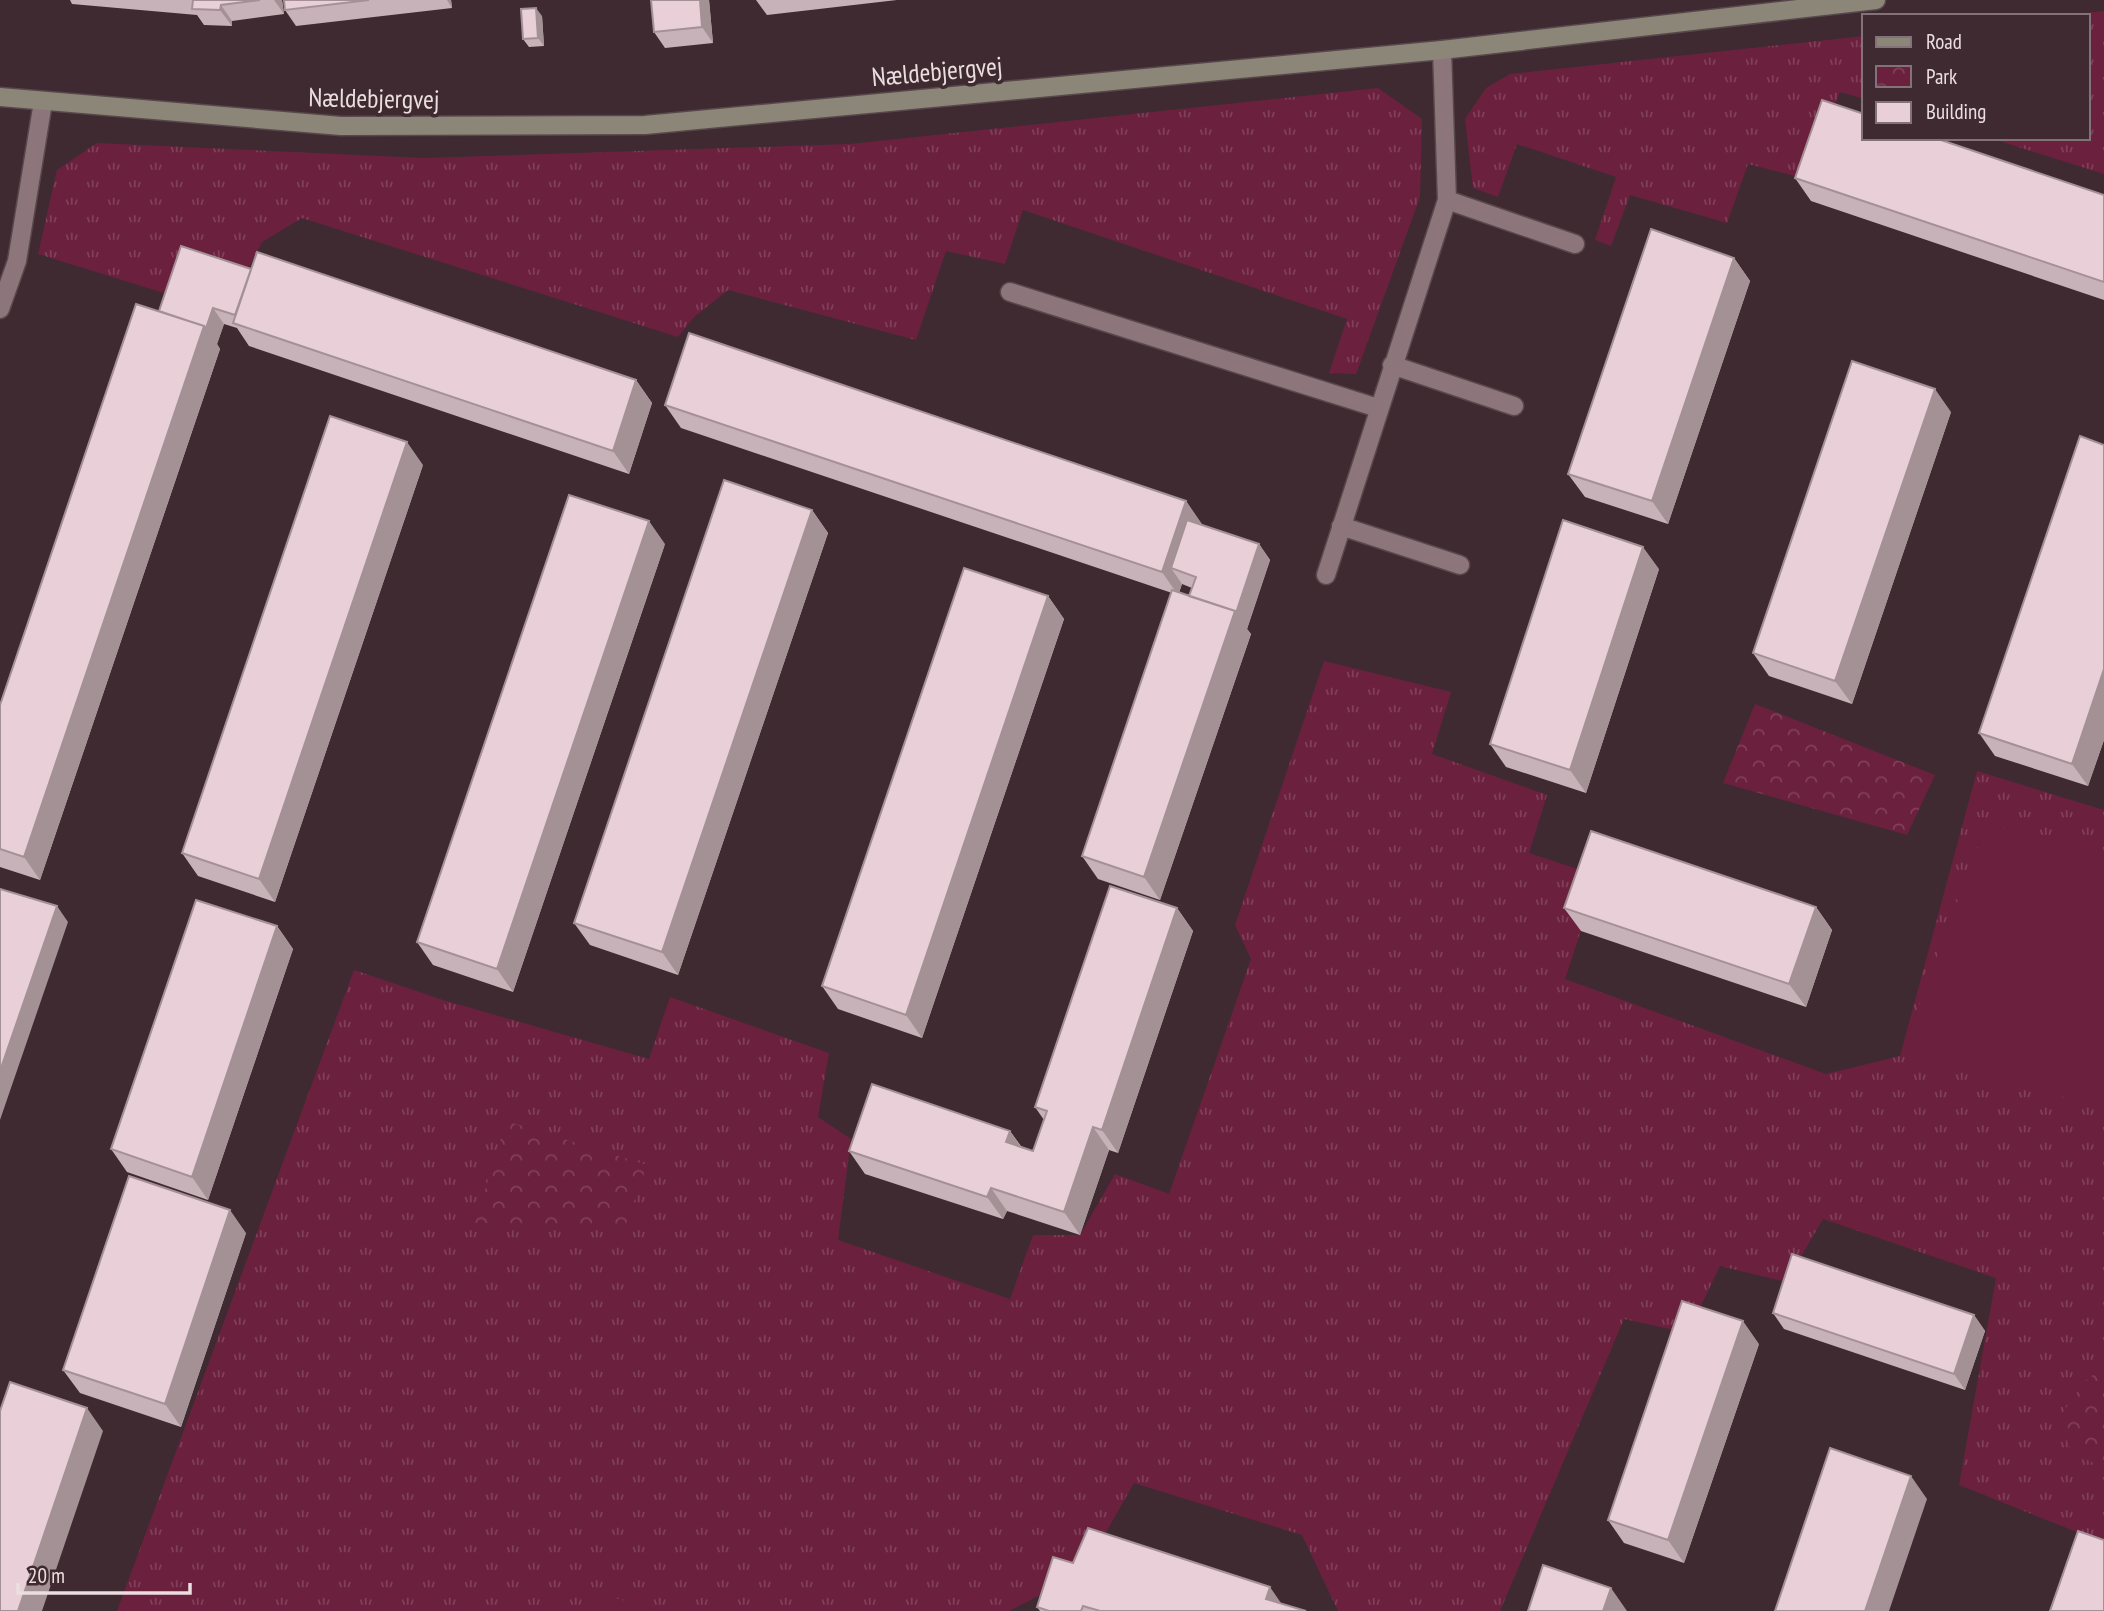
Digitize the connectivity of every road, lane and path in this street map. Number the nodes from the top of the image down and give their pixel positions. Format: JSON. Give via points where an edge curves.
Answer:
{"nodes":[{"id":1,"x":1876,"y":0,"type":"edge"},
{"id":2,"x":1832,"y":2,"type":"edge"},
{"id":3,"x":1442,"y":50,"type":"junction"},
{"id":4,"x":0,"y":97,"type":"edge"},
{"id":5,"x":43,"y":102,"type":"junction"},
{"id":6,"x":1447,"y":200,"type":"junction"},
{"id":7,"x":1575,"y":244,"type":"dead end"},
{"id":8,"x":1010,"y":292,"type":"dead end"},
{"id":9,"x":0,"y":309,"type":"edge"},
{"id":10,"x":1392,"y":365,"type":"junction"},
{"id":11,"x":1514,"y":406,"type":"dead end"},
{"id":12,"x":1378,"y":408,"type":"junction"},
{"id":13,"x":1341,"y":526,"type":"junction"},
{"id":14,"x":1460,"y":565,"type":"dead end"},
{"id":15,"x":1326,"y":575,"type":"dead end"}],
"edges":[{"from":1,"to":2,"type":"street","name":"Nældebjergvej"},
{"from":2,"to":3,"type":"street","name":"Nældebjergvej"},
{"from":3,"to":5,"type":"street","name":"Nældebjergvej","via":[[645,125],[341,126]]},
{"from":3,"to":6,"type":"street"},
{"from":4,"to":5,"type":"street","name":"Nældebjergvej"},
{"from":5,"to":9,"type":"street","via":[[17,261]]},
{"from":6,"to":7,"type":"street"},
{"from":6,"to":10,"type":"street"},
{"from":8,"to":12,"type":"street"},
{"from":10,"to":11,"type":"street"},
{"from":10,"to":12,"type":"street"},
{"from":12,"to":13,"type":"street"},
{"from":13,"to":14,"type":"street"},
{"from":13,"to":15,"type":"street"}]}
